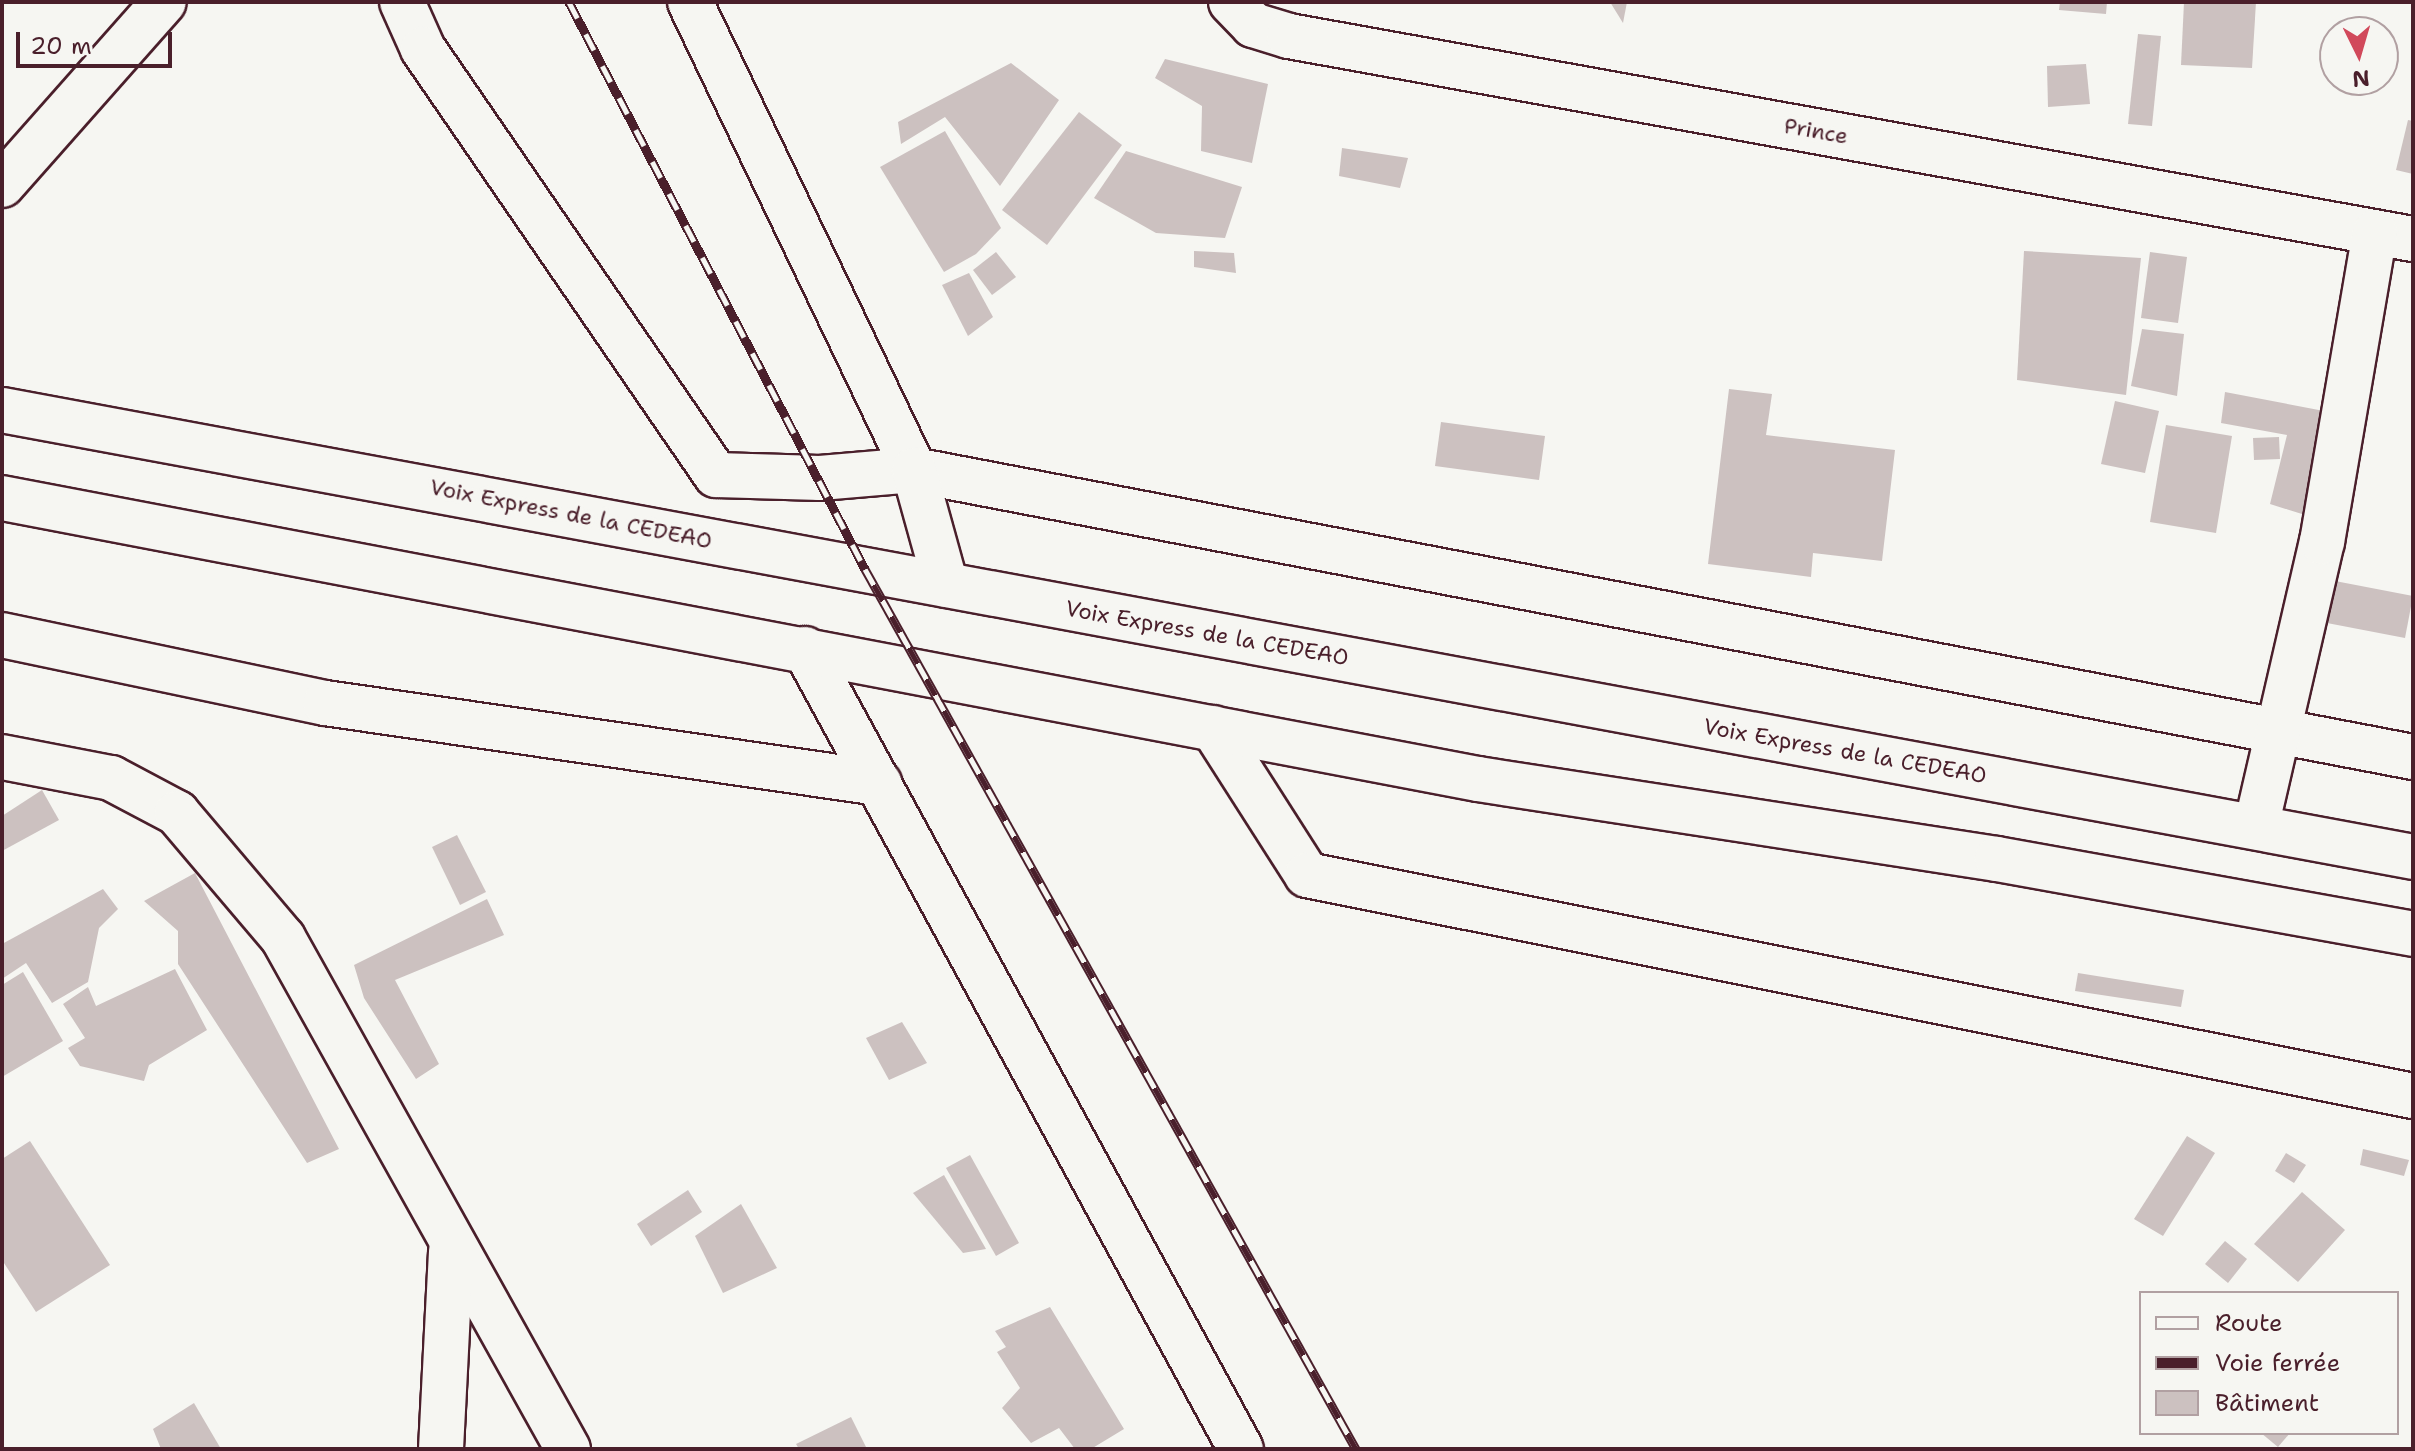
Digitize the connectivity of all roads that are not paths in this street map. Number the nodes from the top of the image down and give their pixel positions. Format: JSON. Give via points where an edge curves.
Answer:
{"nodes":[{"id":1,"x":164,"y":2,"type":"edge"},
{"id":2,"x":402,"y":2,"type":"edge"},
{"id":3,"x":1231,"y":2,"type":"edge"},
{"id":4,"x":699,"y":5,"type":"edge"},
{"id":5,"x":2,"y":185,"type":"edge"},
{"id":6,"x":2394,"y":235,"type":"edge"},
{"id":7,"x":2,"y":410,"type":"edge"},
{"id":8,"x":914,"y":470,"type":"junction"},
{"id":9,"x":2,"y":498,"type":"edge"},
{"id":10,"x":946,"y":585,"type":"junction"},
{"id":11,"x":2,"y":635,"type":"edge"},
{"id":12,"x":805,"y":649,"type":"junction"},
{"id":13,"x":1213,"y":728,"type":"junction"},
{"id":14,"x":2278,"y":734,"type":"junction"},
{"id":15,"x":2,"y":757,"type":"edge"},
{"id":16,"x":2413,"y":757,"type":"edge"},
{"id":17,"x":879,"y":783,"type":"junction"},
{"id":18,"x":2256,"y":827,"type":"junction"},
{"id":19,"x":2413,"y":857,"type":"edge"},
{"id":20,"x":2413,"y":934,"type":"edge"},
{"id":21,"x":2413,"y":1096,"type":"edge"},
{"id":22,"x":451,"y":1251,"type":"junction"},
{"id":23,"x":441,"y":1449,"type":"edge"},
{"id":24,"x":568,"y":1449,"type":"edge"},
{"id":25,"x":1241,"y":1449,"type":"edge"}],
"edges":[{"from":1,"to":5,"type":"street"},
{"from":2,"to":8,"type":"street","via":[[423,49],[716,475],[820,478]]},
{"from":3,"to":6,"type":"street","name":"Prince","via":[[1253,25],[1289,36]]},
{"from":4,"to":8,"type":"street"},
{"from":6,"to":14,"type":"street"},
{"from":7,"to":10,"type":"street","name":"Voix Express de la CEDEAO"},
{"from":8,"to":10,"type":"street"},
{"from":8,"to":14,"type":"street"},
{"from":9,"to":12,"type":"street"},
{"from":10,"to":18,"type":"street","name":"Voix Express de la CEDEAO"},
{"from":11,"to":17,"type":"street","via":[[325,703]]},
{"from":12,"to":13,"type":"street"},
{"from":12,"to":17,"type":"street"},
{"from":13,"to":20,"type":"street","via":[[1478,779],[1997,859]]},
{"from":13,"to":21,"type":"street","via":[[1307,875]]},
{"from":14,"to":16,"type":"street"},
{"from":14,"to":18,"type":"street"},
{"from":15,"to":22,"type":"street","via":[[111,778],[177,813],[283,938]]},
{"from":17,"to":25,"type":"street"},
{"from":18,"to":19,"type":"street","name":"Voix Express de la CEDEAO"},
{"from":22,"to":23,"type":"street"},
{"from":22,"to":24,"type":"street"}]}
